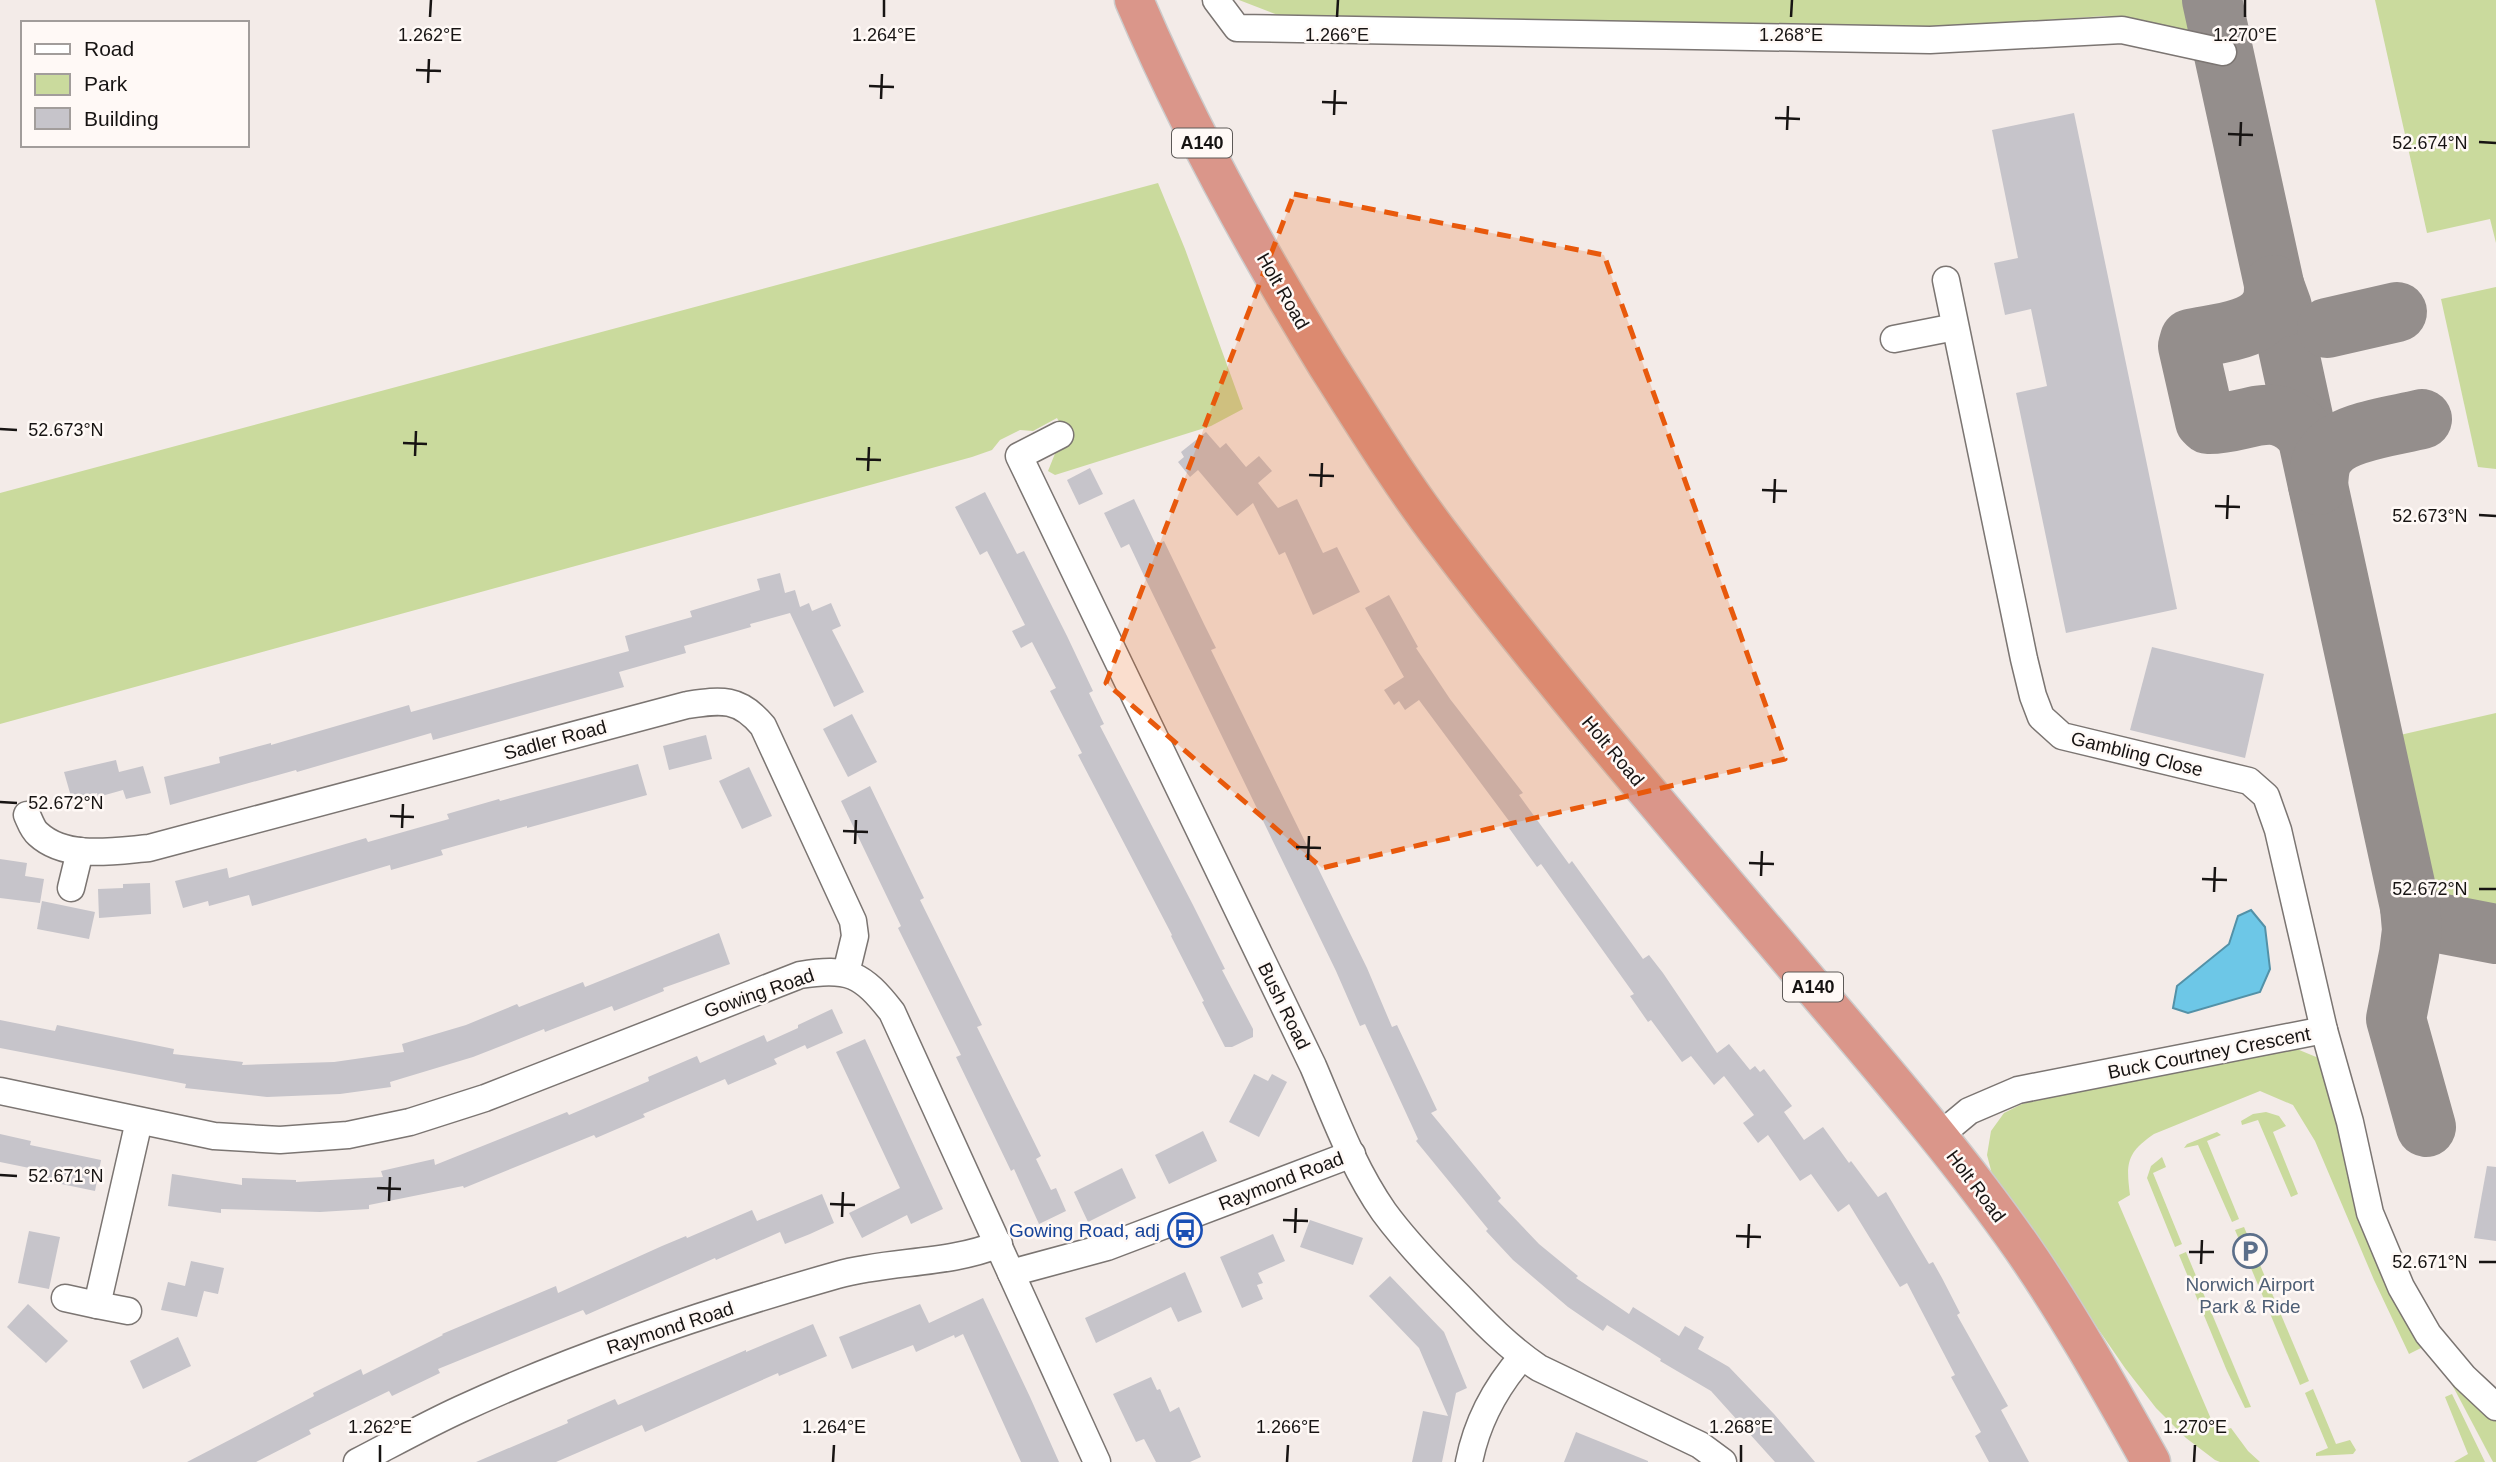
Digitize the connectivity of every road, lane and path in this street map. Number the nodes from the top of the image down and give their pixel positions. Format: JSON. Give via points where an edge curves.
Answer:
{"nodes":[{"id":1,"x":1134,"y":0,"type":"edge"},
{"id":2,"x":1216,"y":0,"type":"edge"},
{"id":3,"x":2223,"y":52,"type":"dead end"},
{"id":4,"x":1946,"y":280,"type":"dead end"},
{"id":5,"x":1955,"y":327,"type":"junction"},
{"id":6,"x":1894,"y":339,"type":"dead end"},
{"id":7,"x":1060,"y":435,"type":"dead end"},
{"id":8,"x":27,"y":815,"type":"dead end"},
{"id":9,"x":80,"y":851,"type":"junction"},
{"id":10,"x":71,"y":888,"type":"dead end"},
{"id":11,"x":846,"y":973,"type":"junction"},
{"id":12,"x":2323,"y":1030,"type":"junction"},
{"id":13,"x":0,"y":1091,"type":"edge"},
{"id":14,"x":139,"y":1121,"type":"junction"},
{"id":15,"x":1939,"y":1136,"type":"junction"},
{"id":16,"x":1352,"y":1154,"type":"junction"},
{"id":17,"x":999,"y":1244,"type":"junction"},
{"id":18,"x":1011,"y":1273,"type":"junction"},
{"id":19,"x":65,"y":1298,"type":"dead end"},
{"id":20,"x":97,"y":1305,"type":"junction"},
{"id":21,"x":128,"y":1311,"type":"dead end"},
{"id":22,"x":1522,"y":1357,"type":"junction"},
{"id":23,"x":2496,"y":1408,"type":"edge"},
{"id":24,"x":357,"y":1462,"type":"edge"},
{"id":25,"x":1097,"y":1462,"type":"edge"},
{"id":26,"x":1469,"y":1462,"type":"edge"},
{"id":27,"x":1723,"y":1462,"type":"edge"},
{"id":28,"x":2151,"y":1462,"type":"edge"}],
"edges":[{"from":1,"to":15,"type":"highway","name":"Holt Road","number":"A140","via":[[1204,148],[1276,282],[1411,494],[1569,698]]},
{"from":2,"to":3,"type":"street","via":[[1237,28],[1930,40],[2122,30]]},
{"from":4,"to":5,"type":"street","name":"Gambling Close"},
{"from":5,"to":6,"type":"street"},
{"from":5,"to":12,"type":"street","name":"Gambling Close","via":[[2041,717],[2062,736],[2249,781],[2266,796],[2278,830]]},
{"from":7,"to":16,"type":"street","name":"Bush Road","via":[[1019,456]]},
{"from":8,"to":9,"type":"street","name":"Sadler Road","via":[[37,833],[55,845]]},
{"from":9,"to":10,"type":"street"},
{"from":9,"to":11,"type":"street","name":"Sadler Road","via":[[149,848],[718,700],[752,713],[763,726],[853,921],[855,936]]},
{"from":11,"to":14,"type":"street","name":"Gowing Road","via":[[800,975],[485,1098],[398,1125],[348,1135],[281,1140],[214,1136]]},
{"from":11,"to":17,"type":"street","via":[[864,980],[892,1012]]},
{"from":12,"to":15,"type":"street","name":"Buck Courtney Crescent","via":[[2018,1090],[1969,1111]]},
{"from":12,"to":23,"type":"street","name":"Buck Courtney Crescent","via":[[2370,1213],[2401,1287],[2428,1334]]},
{"from":13,"to":14,"type":"street","name":"Gowing Road"},
{"from":14,"to":20,"type":"street"},
{"from":15,"to":28,"type":"highway","name":"Holt Road","number":"A140","via":[[2022,1248],[2098,1367]]},
{"from":16,"to":18,"type":"street","name":"Raymond Road","via":[[1107,1247]]},
{"from":16,"to":22,"type":"street","name":"Bush Road","via":[[1383,1211],[1432,1268]]},
{"from":17,"to":18,"type":"street"},
{"from":17,"to":24,"type":"street","name":"Raymond Road","via":[[975,1254],[841,1274],[583,1357],[461,1409]]},
{"from":18,"to":25,"type":"street"},
{"from":19,"to":20,"type":"street"},
{"from":20,"to":21,"type":"street"},
{"from":22,"to":26,"type":"street","via":[[1501,1381],[1484,1412]]},
{"from":22,"to":27,"type":"street","name":"Bush Road","via":[[1700,1445]]}]}
